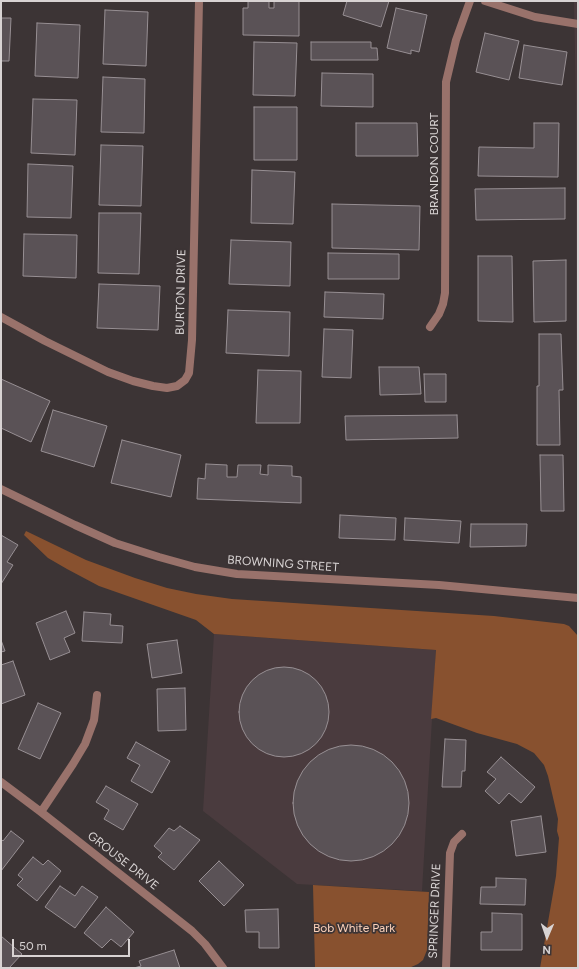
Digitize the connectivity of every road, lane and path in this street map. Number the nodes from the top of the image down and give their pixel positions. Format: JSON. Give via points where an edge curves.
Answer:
{"nodes":[{"id":1,"x":198,"y":1,"type":"edge"},
{"id":2,"x":470,"y":1,"type":"edge"},
{"id":3,"x":485,"y":1,"type":"edge"},
{"id":4,"x":578,"y":24,"type":"edge"},
{"id":5,"x":1,"y":317,"type":"edge"},
{"id":6,"x":430,"y":328,"type":"dead end"},
{"id":7,"x":1,"y":489,"type":"edge"},
{"id":8,"x":578,"y":598,"type":"edge"},
{"id":9,"x":98,"y":695,"type":"dead end"},
{"id":10,"x":1,"y":782,"type":"edge"},
{"id":11,"x":41,"y":812,"type":"junction"},
{"id":12,"x":462,"y":834,"type":"dead end"},
{"id":13,"x":223,"y":968,"type":"edge"},
{"id":14,"x":446,"y":968,"type":"edge"}],
"edges":[{"from":1,"to":5,"type":"street","name":"BURTON DRIVE","via":[[192,340],[189,373],[185,380],[177,386],[167,388],[108,372]]},
{"from":2,"to":6,"type":"street","name":"BRANDON COURT","via":[[456,40],[446,82],[445,293],[439,314]]},
{"from":3,"to":4,"type":"street","via":[[535,18]]},
{"from":7,"to":8,"type":"street","name":"BROWNING STREET","via":[[115,543],[195,567],[244,574],[439,584]]},
{"from":9,"to":11,"type":"street","via":[[94,720],[85,744]]},
{"from":10,"to":11,"type":"street","name":"GROUSE DRIVE"},
{"from":11,"to":13,"type":"street","name":"GROUSE DRIVE","via":[[192,931]]},
{"from":12,"to":14,"type":"street","name":"SPRINGER DRIVE","via":[[454,842],[450,853]]}]}
